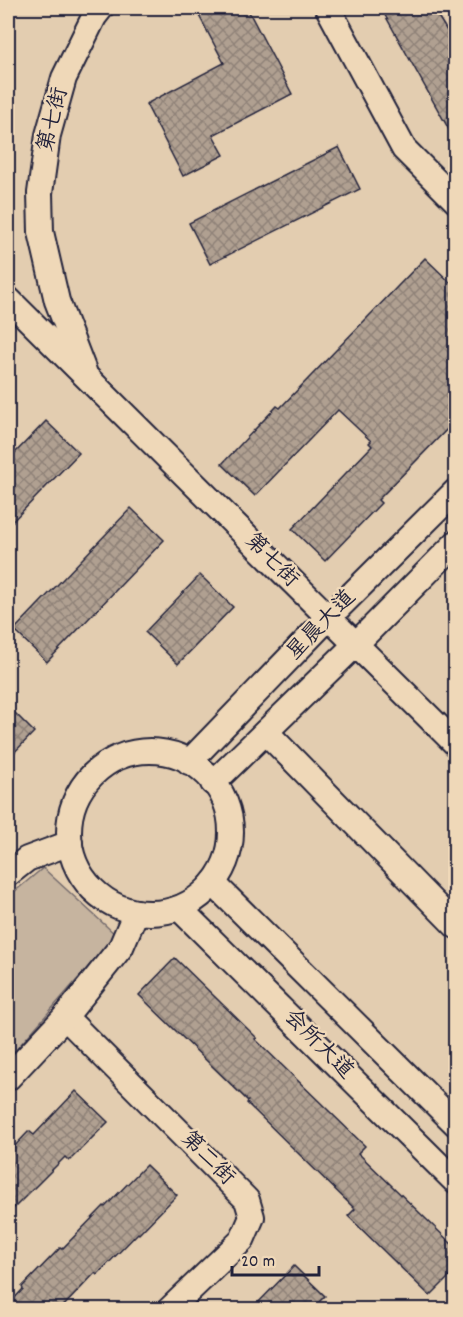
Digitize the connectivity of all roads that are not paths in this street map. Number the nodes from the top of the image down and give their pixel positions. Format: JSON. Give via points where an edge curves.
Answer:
{"nodes":[{"id":1,"x":101,"y":8,"type":"edge"},
{"id":2,"x":328,"y":8,"type":"edge"},
{"id":3,"x":456,"y":201,"type":"edge"},
{"id":4,"x":8,"y":299,"type":"edge"},
{"id":5,"x":87,"y":378,"type":"junction"},
{"id":6,"x":456,"y":491,"type":"edge"},
{"id":7,"x":456,"y":543,"type":"edge"},
{"id":8,"x":328,"y":618,"type":"junction"},
{"id":9,"x":356,"y":645,"type":"junction"},
{"id":10,"x":266,"y":732,"type":"junction"},
{"id":11,"x":456,"y":744,"type":"edge"},
{"id":12,"x":189,"y":762,"type":"junction"},
{"id":13,"x":213,"y":783,"type":"junction"},
{"id":14,"x":70,"y":843,"type":"junction"},
{"id":15,"x":8,"y":874,"type":"edge"},
{"id":16,"x":213,"y":883,"type":"junction"},
{"id":17,"x":180,"y":909,"type":"junction"},
{"id":18,"x":136,"y":912,"type":"junction"},
{"id":19,"x":456,"y":926,"type":"edge"},
{"id":20,"x":65,"y":1017,"type":"junction"},
{"id":21,"x":8,"y":1078,"type":"edge"},
{"id":22,"x":456,"y":1125,"type":"edge"},
{"id":23,"x":456,"y":1182,"type":"edge"},
{"id":24,"x":169,"y":1310,"type":"edge"}],
"edges":[{"from":1,"to":5,"type":"street","name":"第七街","via":[[64,78],[48,135],[40,193],[41,232],[57,301]]},
{"from":2,"to":3,"type":"street","via":[[404,149]]},
{"from":4,"to":5,"type":"street","name":"第七街"},
{"from":5,"to":8,"type":"street","name":"第七街"},
{"from":6,"to":8,"type":"street","name":"星晨大道"},
{"from":7,"to":9,"type":"street","name":"星晨大道"},
{"from":8,"to":9,"type":"street","name":"第七街"},
{"from":8,"to":12,"type":"street","name":"星晨大道"},
{"from":9,"to":10,"type":"street","name":"星晨大道"},
{"from":9,"to":11,"type":"street","name":"第七街"},
{"from":10,"to":13,"type":"street","name":"星晨大道"},
{"from":10,"to":19,"type":"street"},
{"from":12,"to":13,"type":"street"},
{"from":12,"to":14,"type":"street","via":[[157,751],[132,753],[108,762],[88,779],[74,801],[68,826]]},
{"from":13,"to":16,"type":"street","via":[[221,792],[231,819],[231,847]]},
{"from":14,"to":15,"type":"street","via":[[27,859]]},
{"from":14,"to":18,"type":"street","via":[[81,876],[99,897]]},
{"from":16,"to":17,"type":"street","via":[[203,895]]},
{"from":16,"to":22,"type":"street","name":"会所大道"},
{"from":17,"to":18,"type":"street","via":[[152,914]]},
{"from":17,"to":23,"type":"street","name":"会所大道"},
{"from":18,"to":20,"type":"street","via":[[121,947]]},
{"from":20,"to":21,"type":"street"},
{"from":20,"to":24,"type":"street","name":"第二街","via":[[247,1200],[252,1216],[242,1240]]}]}
